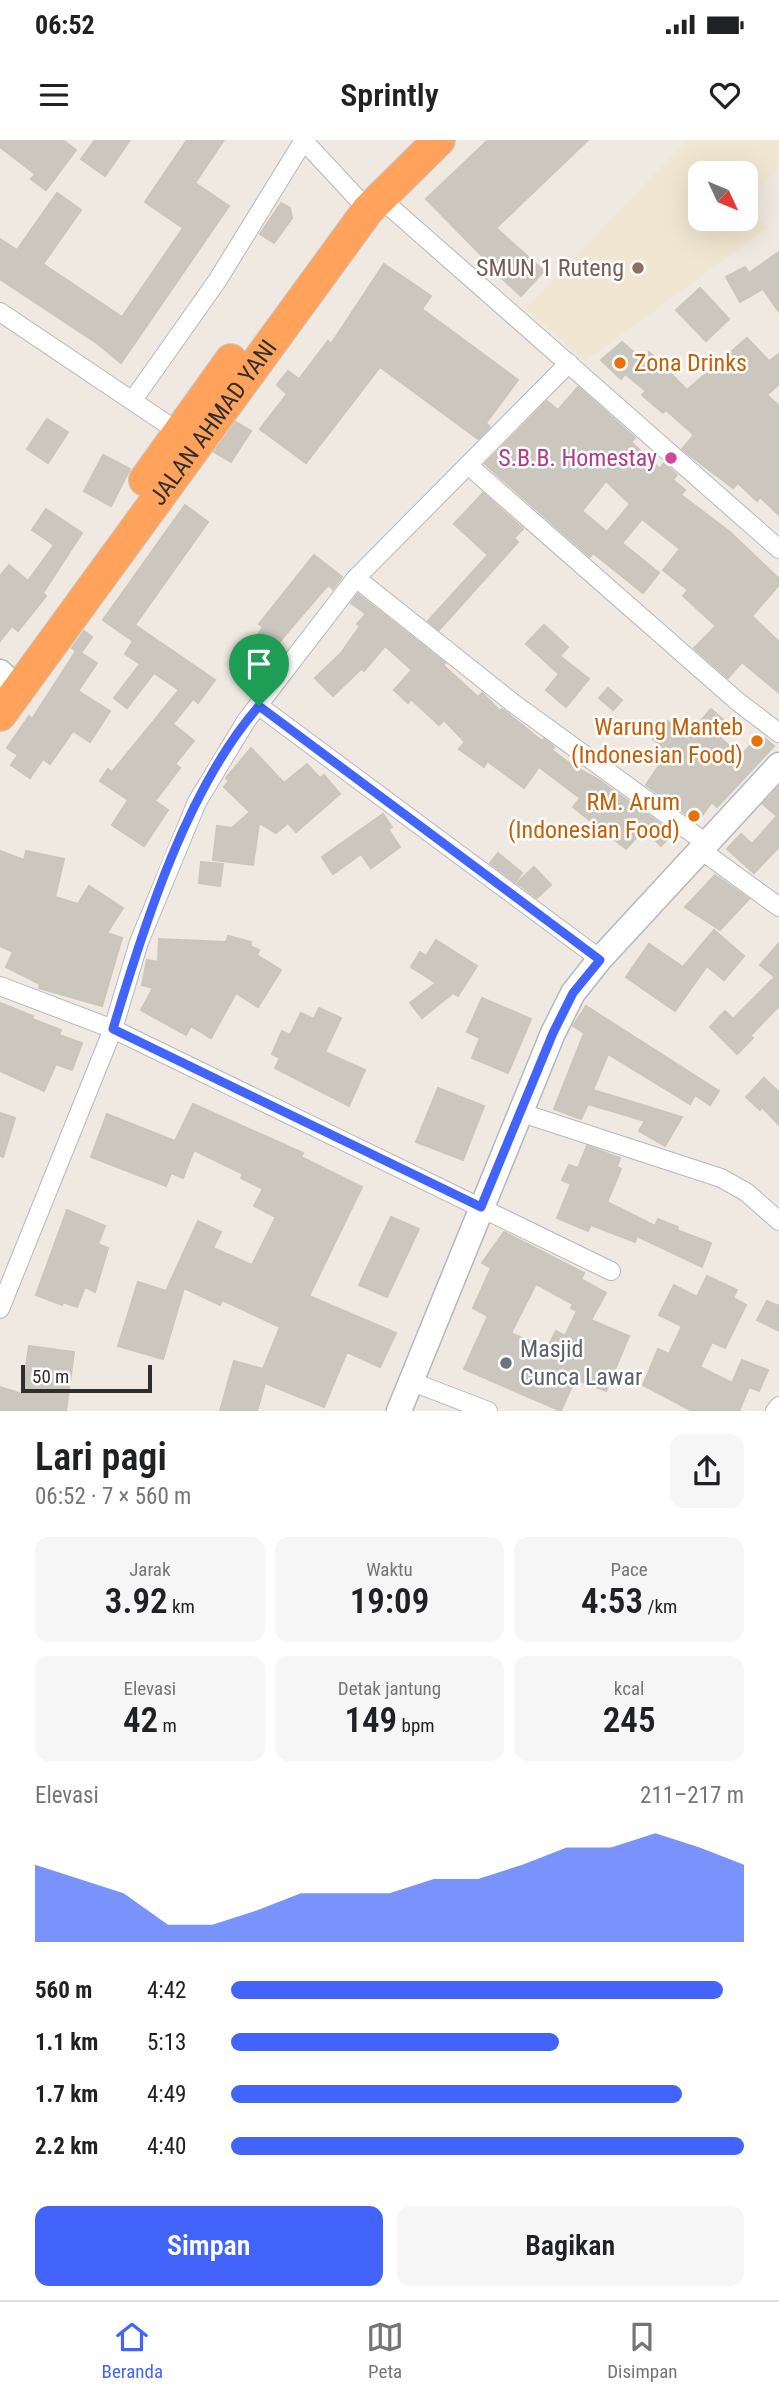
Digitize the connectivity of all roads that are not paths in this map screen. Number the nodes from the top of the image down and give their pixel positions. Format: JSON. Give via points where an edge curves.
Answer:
{"nodes":[{"id":1,"x":303,"y":140,"type":"edge"},
{"id":2,"x":408,"y":140,"type":"edge"},
{"id":3,"x":439,"y":140,"type":"edge"},
{"id":4,"x":367,"y":202,"type":"junction"},
{"id":5,"x":0,"y":312,"type":"edge"},
{"id":6,"x":569,"y":363,"type":"junction"},
{"id":7,"x":133,"y":400,"type":"junction"},
{"id":8,"x":187,"y":438,"type":"junction"},
{"id":9,"x":468,"y":465,"type":"junction"},
{"id":10,"x":779,"y":549,"type":"edge"},
{"id":11,"x":356,"y":578,"type":"junction"},
{"id":12,"x":7,"y":682,"type":"edge"},
{"id":13,"x":259,"y":706,"type":"junction"},
{"id":14,"x":0,"y":715,"type":"edge"},
{"id":15,"x":779,"y":733,"type":"edge"},
{"id":16,"x":779,"y":765,"type":"edge"},
{"id":17,"x":704,"y":846,"type":"junction"},
{"id":18,"x":779,"y":907,"type":"edge"},
{"id":19,"x":600,"y":960,"type":"junction"},
{"id":20,"x":0,"y":986,"type":"edge"},
{"id":21,"x":113,"y":1029,"type":"junction"},
{"id":22,"x":522,"y":1113,"type":"junction"},
{"id":23,"x":481,"y":1207,"type":"junction"},
{"id":24,"x":779,"y":1221,"type":"edge"},
{"id":25,"x":611,"y":1271,"type":"dead end"},
{"id":26,"x":0,"y":1309,"type":"edge"},
{"id":27,"x":410,"y":1381,"type":"junction"},
{"id":28,"x":779,"y":1406,"type":"edge"},
{"id":29,"x":399,"y":1411,"type":"edge"},
{"id":30,"x":488,"y":1411,"type":"edge"},
{"id":31,"x":775,"y":1411,"type":"edge"}],
"edges":[{"from":1,"to":4,"type":"street"},
{"from":1,"to":7,"type":"street","via":[[217,281]]},
{"from":2,"to":4,"type":"highway","name":"JALAN AHMAD YANI"},
{"from":3,"to":4,"type":"highway","name":"JALAN AHMAD YANI"},
{"from":4,"to":6,"type":"street"},
{"from":4,"to":8,"type":"highway","name":"JALAN AHMAD YANI"},
{"from":5,"to":7,"type":"street"},
{"from":6,"to":9,"type":"street"},
{"from":6,"to":10,"type":"street"},
{"from":7,"to":8,"type":"street"},
{"from":8,"to":12,"type":"highway","name":"JALAN AHMAD YANI"},
{"from":9,"to":11,"type":"street"},
{"from":9,"to":15,"type":"street"},
{"from":11,"to":13,"type":"street"},
{"from":11,"to":17,"type":"street"},
{"from":12,"to":14,"type":"highway","name":"JALAN AHMAD YANI"},
{"from":13,"to":19,"type":"street"},
{"from":13,"to":21,"type":"street","via":[[197,802],[139,943]]},
{"from":16,"to":17,"type":"street"},
{"from":17,"to":18,"type":"street"},
{"from":17,"to":19,"type":"street"},
{"from":19,"to":22,"type":"street","via":[[573,993]]},
{"from":20,"to":21,"type":"street"},
{"from":21,"to":23,"type":"street"},
{"from":21,"to":26,"type":"street"},
{"from":22,"to":23,"type":"street"},
{"from":22,"to":24,"type":"street","via":[[721,1178],[746,1192]]},
{"from":23,"to":25,"type":"street"},
{"from":23,"to":27,"type":"street"},
{"from":27,"to":29,"type":"street"},
{"from":27,"to":30,"type":"street"},
{"from":28,"to":31,"type":"street"}]}
